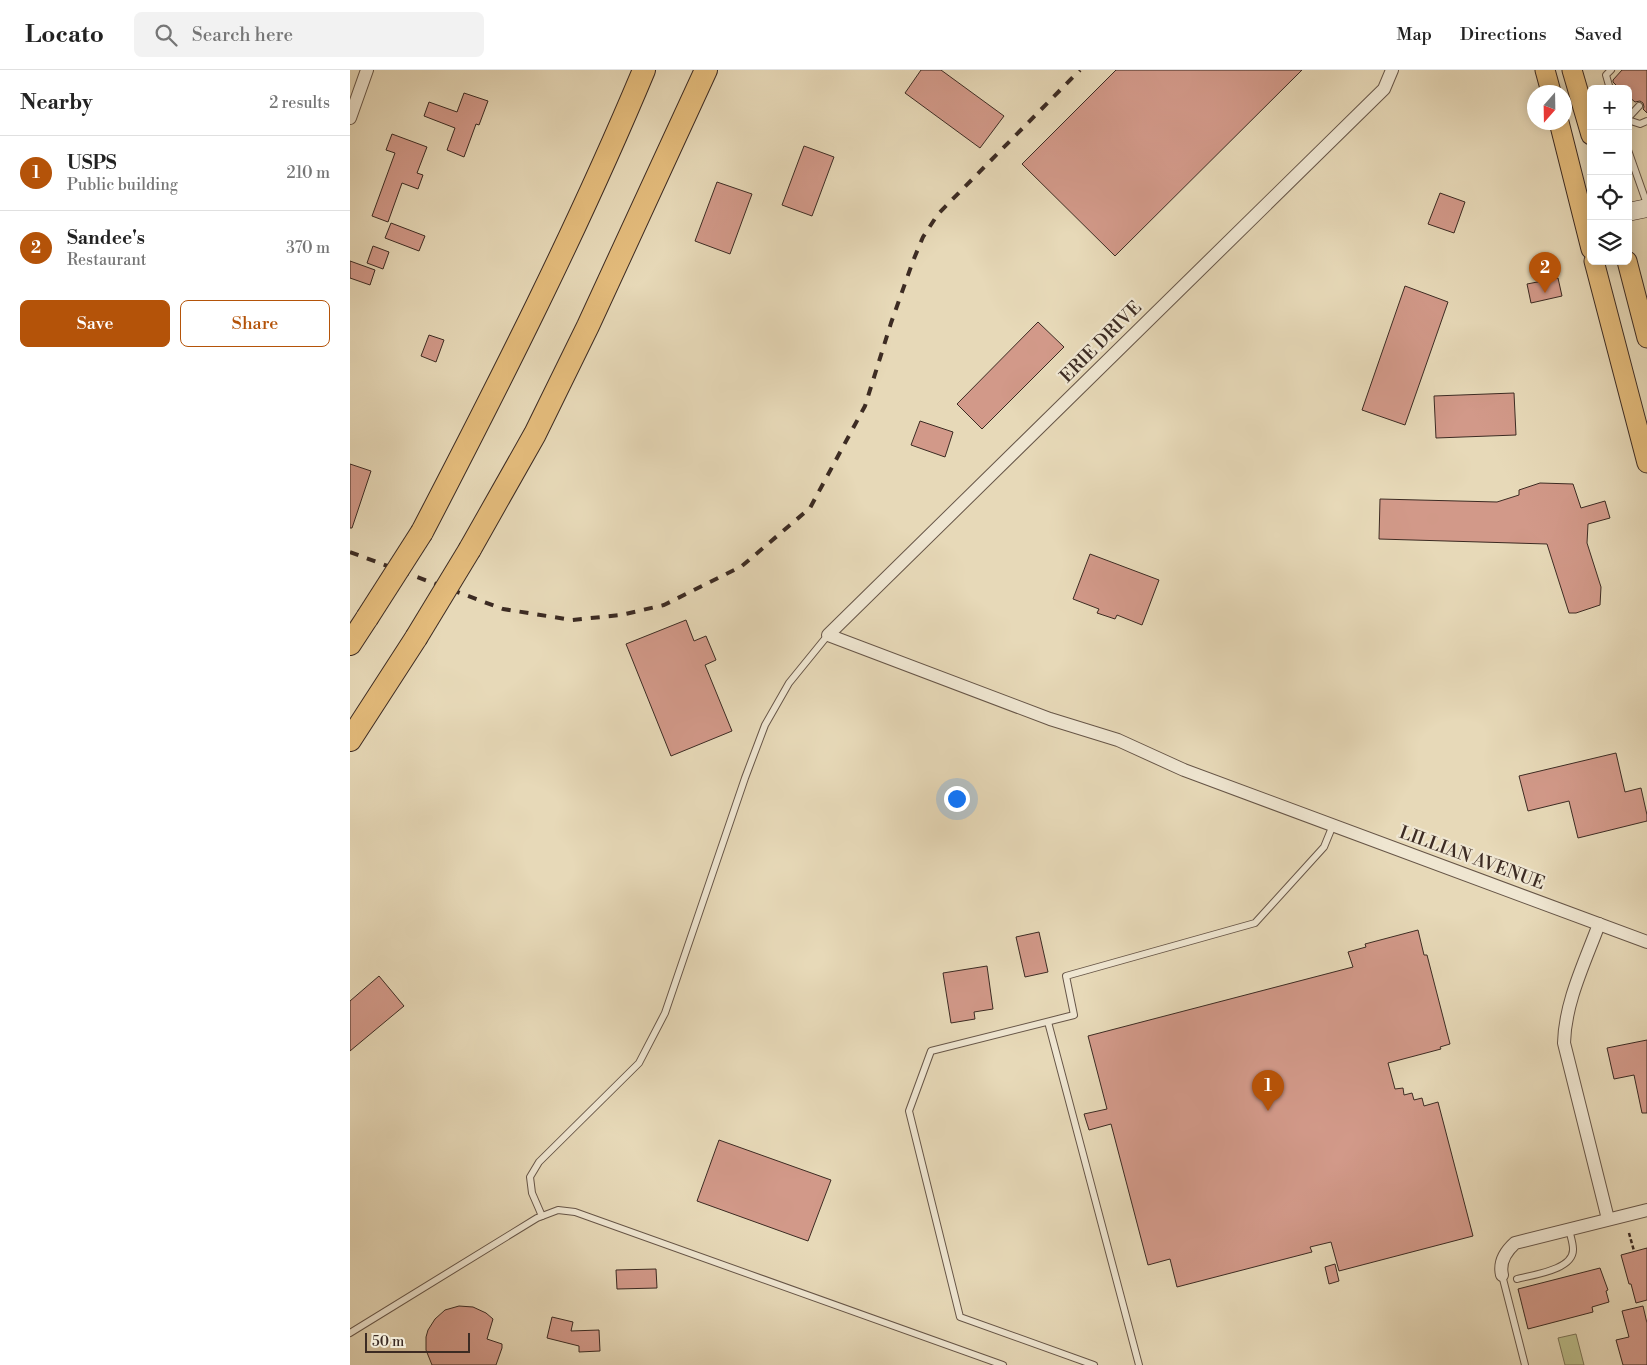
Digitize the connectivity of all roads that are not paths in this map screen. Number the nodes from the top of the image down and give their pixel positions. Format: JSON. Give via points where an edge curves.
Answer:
{"nodes":[{"id":1,"x":367,"y":70,"type":"edge"},
{"id":2,"x":644,"y":70,"type":"edge"},
{"id":3,"x":702,"y":70,"type":"edge"},
{"id":4,"x":706,"y":70,"type":"edge"},
{"id":5,"x":1392,"y":70,"type":"edge"},
{"id":6,"x":1545,"y":70,"type":"edge"},
{"id":7,"x":1572,"y":70,"type":"edge"},
{"id":8,"x":1611,"y":70,"type":"edge"},
{"id":9,"x":1549,"y":85,"type":"edge"},
{"id":10,"x":1609,"y":85,"type":"edge"},
{"id":11,"x":1640,"y":106,"type":"dead end"},
{"id":12,"x":1632,"y":115,"type":"edge"},
{"id":13,"x":350,"y":118,"type":"edge"},
{"id":14,"x":1632,"y":121,"type":"edge"},
{"id":15,"x":1647,"y":122,"type":"edge"},
{"id":16,"x":679,"y":127,"type":"junction"},
{"id":17,"x":1560,"y":130,"type":"edge"},
{"id":18,"x":1590,"y":130,"type":"edge"},
{"id":19,"x":1632,"y":161,"type":"edge"},
{"id":20,"x":1647,"y":204,"type":"edge"},
{"id":21,"x":1647,"y":208,"type":"edge"},
{"id":22,"x":1632,"y":211,"type":"edge"},
{"id":23,"x":1587,"y":222,"type":"edge"},
{"id":24,"x":1595,"y":265,"type":"edge"},
{"id":25,"x":1628,"y":265,"type":"edge"},
{"id":26,"x":1647,"y":338,"type":"edge"},
{"id":27,"x":1647,"y":463,"type":"edge"},
{"id":28,"x":828,"y":635,"type":"junction"},
{"id":29,"x":350,"y":644,"type":"edge"},
{"id":30,"x":350,"y":740,"type":"edge"},
{"id":31,"x":1333,"y":825,"type":"junction"},
{"id":32,"x":1599,"y":924,"type":"junction"},
{"id":33,"x":1647,"y":942,"type":"edge"},
{"id":34,"x":1048,"y":1022,"type":"junction"},
{"id":35,"x":1647,"y":1210,"type":"edge"},
{"id":36,"x":542,"y":1216,"type":"junction"},
{"id":37,"x":1608,"y":1219,"type":"junction"},
{"id":38,"x":1569,"y":1229,"type":"junction"},
{"id":39,"x":1502,"y":1275,"type":"joint"},
{"id":40,"x":1517,"y":1278,"type":"dead end"},
{"id":41,"x":350,"y":1333,"type":"edge"},
{"id":42,"x":1002,"y":1365,"type":"edge"},
{"id":43,"x":1094,"y":1365,"type":"edge"},
{"id":44,"x":1139,"y":1365,"type":"edge"},
{"id":45,"x":1525,"y":1365,"type":"edge"}],
"edges":[{"from":1,"to":13,"type":"street"},
{"from":2,"to":29,"type":"highway","bridge":true,"via":[[539,303],[422,532]]},
{"from":3,"to":16,"type":"highway"},
{"from":4,"to":16,"type":"highway"},
{"from":5,"to":28,"type":"street","name":"ERIE DRIVE","via":[[1384,89]]},
{"from":6,"to":9,"type":"main road"},
{"from":7,"to":18,"type":"main road"},
{"from":8,"to":10,"type":"lane","via":[[1606,75]]},
{"from":11,"to":12,"type":"lane"},
{"from":14,"to":15,"type":"lane","via":[[1640,124]]},
{"from":16,"to":30,"type":"highway","bridge":true,"via":[[535,434],[470,549]]},
{"from":17,"to":23,"type":"main road"},
{"from":19,"to":20,"type":"lane"},
{"from":21,"to":22,"type":"main road"},
{"from":24,"to":27,"type":"main road"},
{"from":25,"to":26,"type":"main road"},
{"from":28,"to":31,"type":"street","name":"LILLIAN AVENUE","via":[[1050,719],[1118,740],[1184,770]]},
{"from":28,"to":36,"type":"lane","via":[[789,683],[765,725],[665,1013],[639,1064],[538,1162],[530,1177],[532,1193]]},
{"from":31,"to":32,"type":"street","name":"LILLIAN AVENUE"},
{"from":31,"to":34,"type":"lane","via":[[1324,847],[1255,923],[1066,976],[1074,1016]]},
{"from":32,"to":33,"type":"street","name":"LILLIAN AVENUE"},
{"from":32,"to":37,"type":"street","via":[[1568,1008],[1564,1043]]},
{"from":34,"to":43,"type":"lane","via":[[931,1051],[909,1110],[960,1317]]},
{"from":34,"to":44,"type":"lane"},
{"from":35,"to":37,"type":"street"},
{"from":36,"to":41,"type":"lane"},
{"from":36,"to":42,"type":"lane","via":[[558,1210],[575,1212]]},
{"from":37,"to":38,"type":"street"},
{"from":38,"to":39,"type":"street","via":[[1515,1243],[1504,1256]]},
{"from":38,"to":40,"type":"lane","via":[[1573,1250],[1566,1262],[1555,1269]]},
{"from":39,"to":45,"type":"lane"}]}
